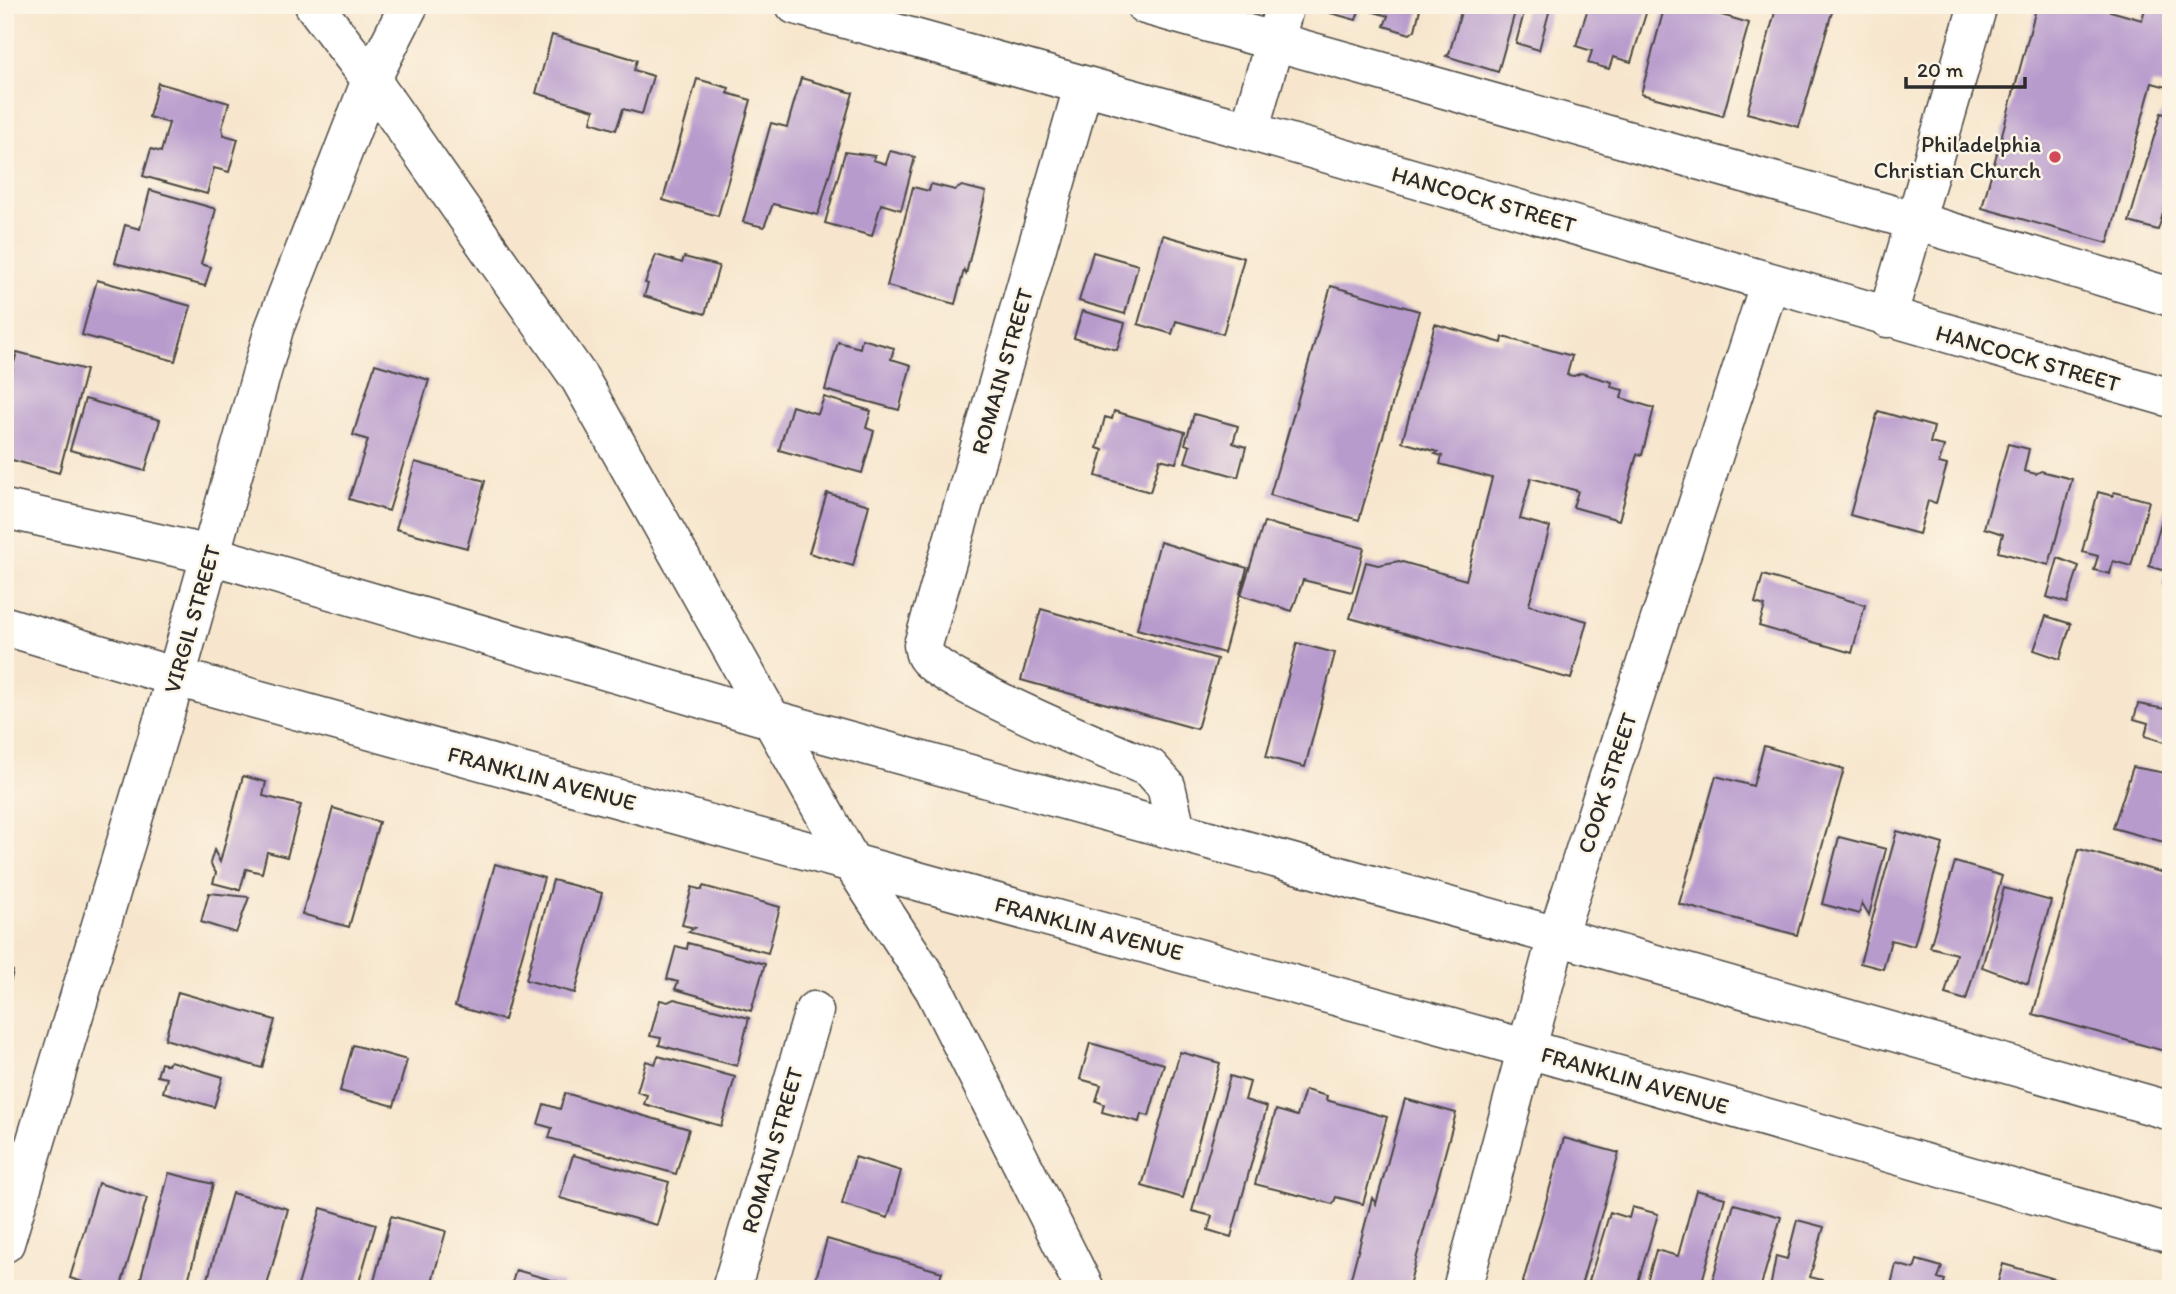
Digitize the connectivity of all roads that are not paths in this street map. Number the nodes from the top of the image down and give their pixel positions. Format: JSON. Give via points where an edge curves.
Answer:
{"nodes":[{"id":1,"x":314,"y":5,"type":"edge"},
{"id":2,"x":409,"y":5,"type":"edge"},
{"id":3,"x":795,"y":5,"type":"edge"},
{"id":4,"x":1144,"y":5,"type":"edge"},
{"id":5,"x":1285,"y":5,"type":"edge"},
{"id":6,"x":1979,"y":5,"type":"edge"},
{"id":7,"x":1275,"y":43,"type":"junction"},
{"id":8,"x":371,"y":80,"type":"junction"},
{"id":9,"x":1083,"y":87,"type":"junction"},
{"id":10,"x":1249,"y":131,"type":"junction"},
{"id":11,"x":1914,"y":221,"type":"junction"},
{"id":12,"x":1770,"y":282,"type":"junction"},
{"id":13,"x":2171,"y":297,"type":"edge"},
{"id":14,"x":1886,"y":318,"type":"junction"},
{"id":15,"x":2171,"y":398,"type":"edge"},
{"id":16,"x":5,"y":509,"type":"edge"},
{"id":17,"x":211,"y":555,"type":"junction"},
{"id":18,"x":5,"y":626,"type":"edge"},
{"id":19,"x":176,"y":677,"type":"junction"},
{"id":20,"x":774,"y":720,"type":"junction"},
{"id":21,"x":1175,"y":830,"type":"junction"},
{"id":22,"x":852,"y":863,"type":"junction"},
{"id":23,"x":1557,"y":936,"type":"junction"},
{"id":24,"x":814,"y":1011,"type":"dead end"},
{"id":25,"x":1528,"y":1049,"type":"junction"},
{"id":26,"x":2171,"y":1111,"type":"edge"},
{"id":27,"x":2171,"y":1234,"type":"edge"},
{"id":28,"x":5,"y":1243,"type":"edge"},
{"id":29,"x":731,"y":1289,"type":"edge"},
{"id":30,"x":1085,"y":1289,"type":"edge"},
{"id":31,"x":1462,"y":1289,"type":"edge"}],
"edges":[{"from":1,"to":8,"type":"street"},
{"from":2,"to":8,"type":"street","name":"VIRGIL STREET"},
{"from":3,"to":9,"type":"street","name":"HANCOCK STREET"},
{"from":4,"to":7,"type":"street"},
{"from":5,"to":7,"type":"street"},
{"from":6,"to":11,"type":"street"},
{"from":7,"to":10,"type":"street"},
{"from":7,"to":11,"type":"street"},
{"from":8,"to":17,"type":"street","name":"VIRGIL STREET","via":[[274,330]]},
{"from":8,"to":20,"type":"street","via":[[580,379]]},
{"from":9,"to":10,"type":"street","name":"HANCOCK STREET"},
{"from":9,"to":21,"type":"street","name":"ROMAIN STREET","via":[[927,632],[925,655],[943,671],[984,693],[1150,768],[1166,786]]},
{"from":10,"to":12,"type":"street","name":"HANCOCK STREET"},
{"from":11,"to":13,"type":"street"},
{"from":11,"to":14,"type":"street"},
{"from":12,"to":14,"type":"street","name":"HANCOCK STREET"},
{"from":12,"to":23,"type":"street","name":"COOK STREET"},
{"from":14,"to":15,"type":"street","name":"HANCOCK STREET"},
{"from":16,"to":17,"type":"street"},
{"from":17,"to":19,"type":"street","name":"VIRGIL STREET"},
{"from":17,"to":20,"type":"street"},
{"from":18,"to":19,"type":"street","name":"FRANKLIN AVENUE"},
{"from":19,"to":22,"type":"street","name":"FRANKLIN AVENUE"},
{"from":19,"to":28,"type":"street","name":"VIRGIL STREET"},
{"from":20,"to":21,"type":"street"},
{"from":20,"to":22,"type":"street"},
{"from":21,"to":23,"type":"street"},
{"from":22,"to":25,"type":"street","name":"FRANKLIN AVENUE"},
{"from":22,"to":30,"type":"street","via":[[934,989]]},
{"from":23,"to":25,"type":"street","name":"COOK STREET"},
{"from":23,"to":26,"type":"street"},
{"from":24,"to":29,"type":"street","name":"ROMAIN STREET"},
{"from":25,"to":27,"type":"street","name":"FRANKLIN AVENUE"},
{"from":25,"to":31,"type":"street","name":"COOK STREET"}]}
